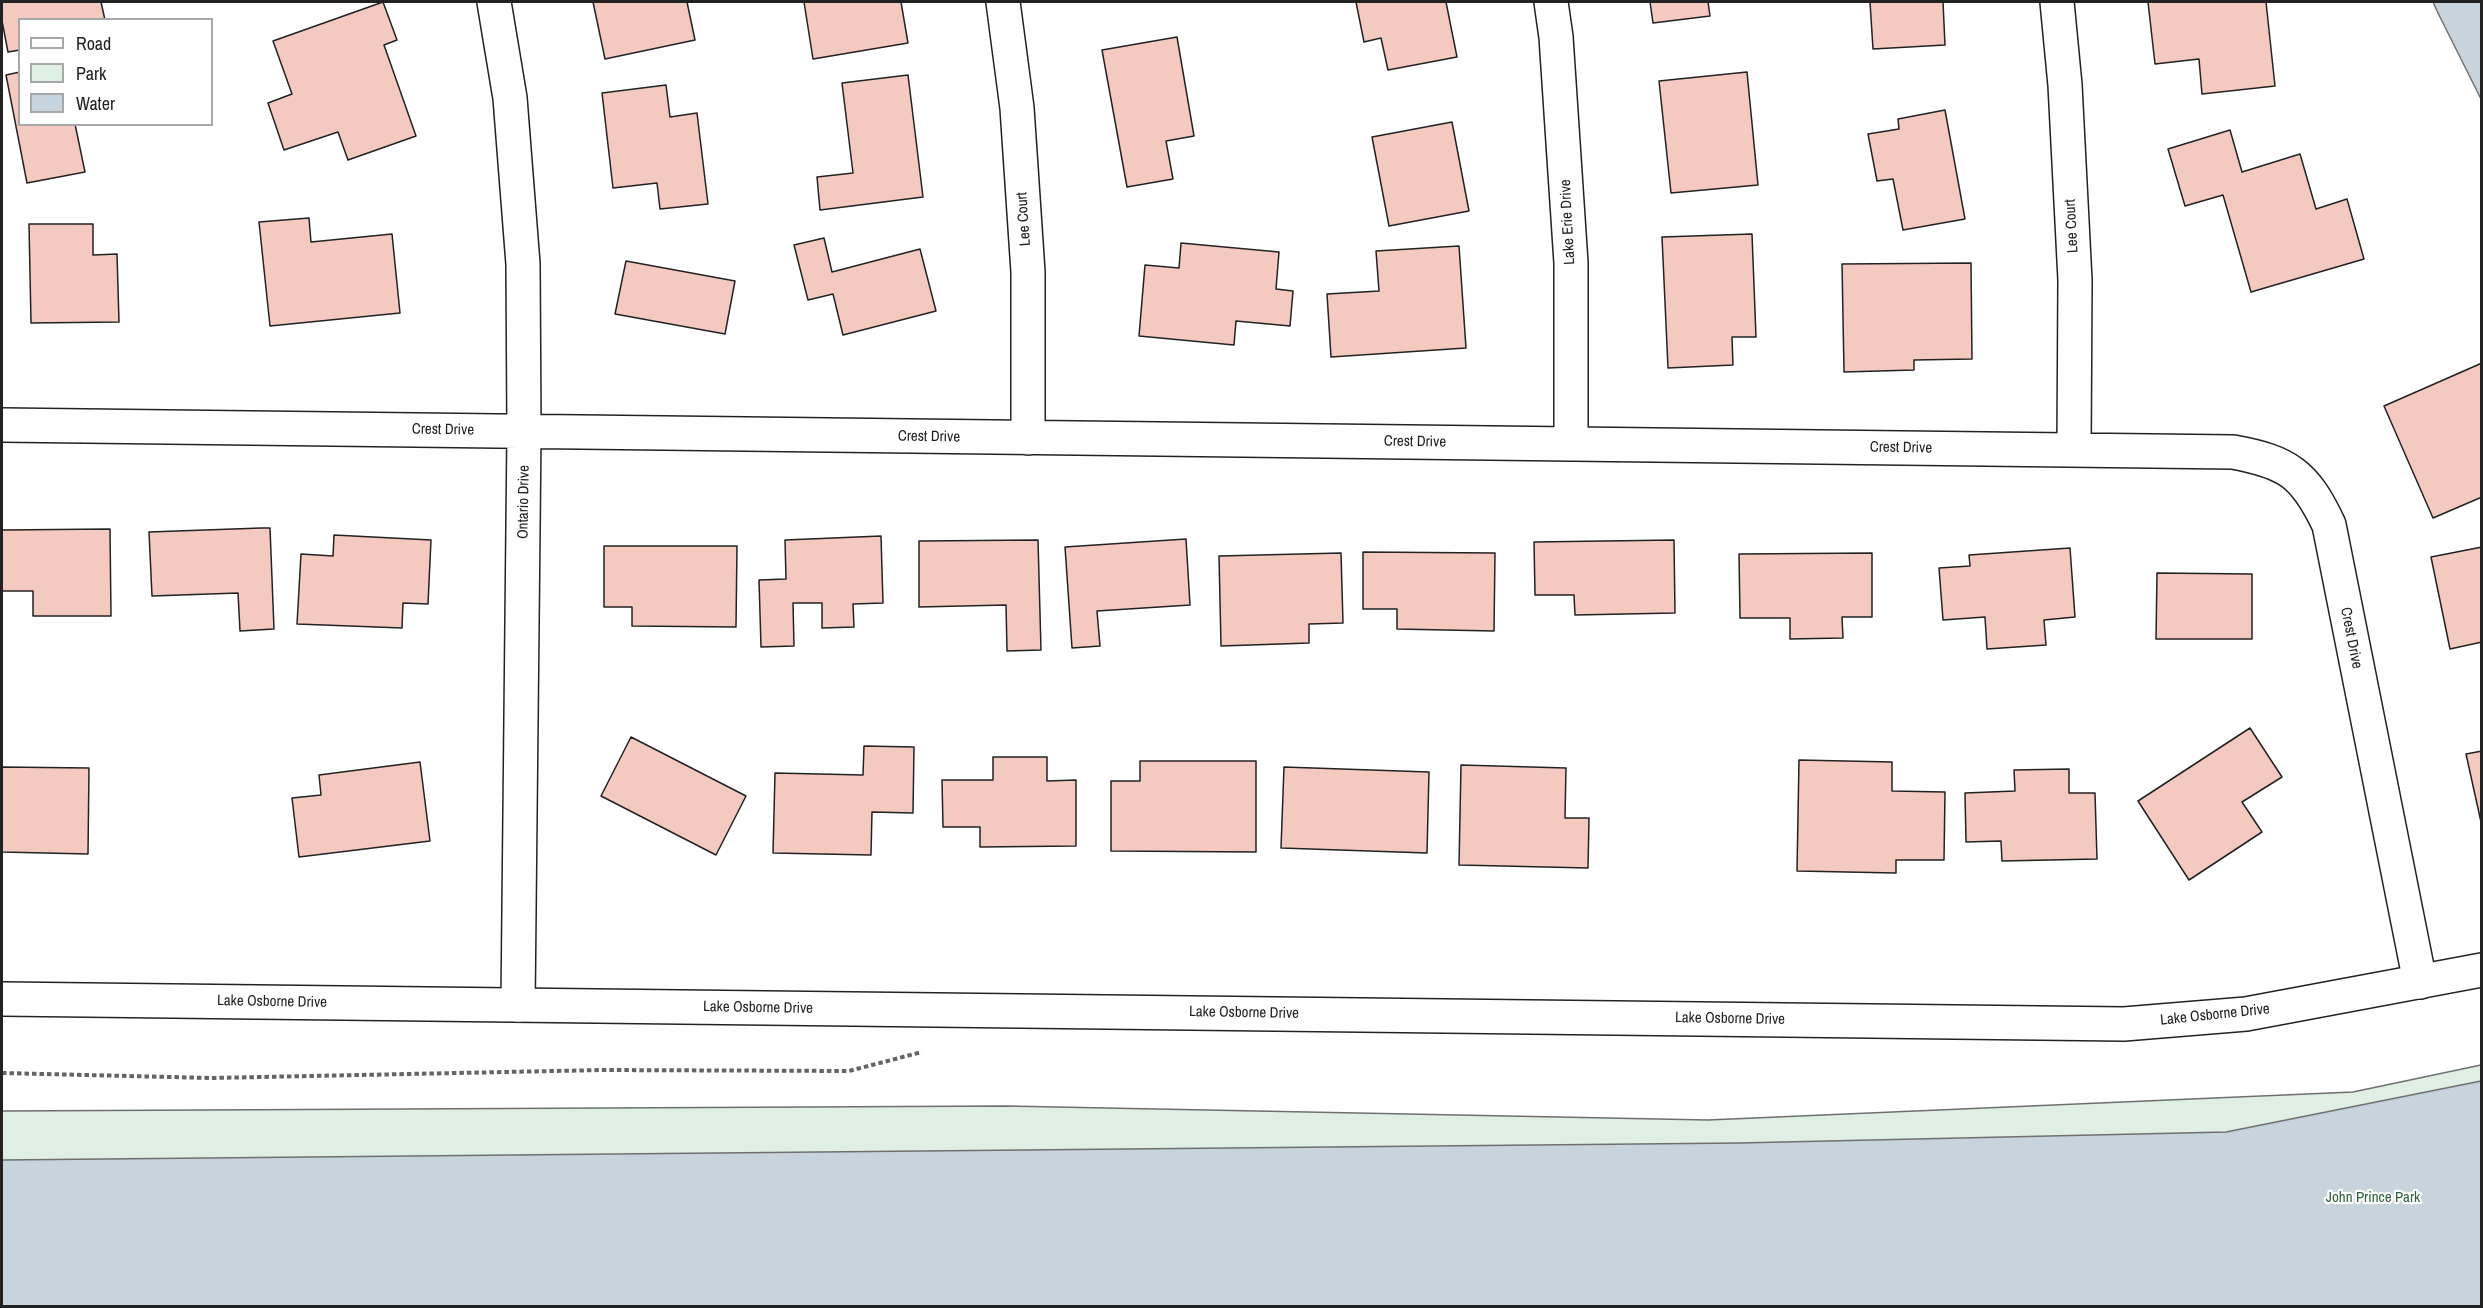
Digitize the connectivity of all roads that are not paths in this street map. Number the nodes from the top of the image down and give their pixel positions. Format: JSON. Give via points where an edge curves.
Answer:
{"nodes":[{"id":1,"x":494,"y":2,"type":"edge"},
{"id":2,"x":1004,"y":2,"type":"edge"},
{"id":3,"x":1551,"y":2,"type":"edge"},
{"id":4,"x":2057,"y":2,"type":"edge"},
{"id":5,"x":2,"y":424,"type":"edge"},
{"id":6,"x":525,"y":431,"type":"junction"},
{"id":7,"x":1028,"y":438,"type":"junction"},
{"id":8,"x":1571,"y":444,"type":"junction"},
{"id":9,"x":2074,"y":450,"type":"junction"},
{"id":10,"x":2481,"y":970,"type":"edge"},
{"id":11,"x":2420,"y":982,"type":"junction"},
{"id":12,"x":2,"y":999,"type":"edge"},
{"id":13,"x":518,"y":1005,"type":"junction"}],
"edges":[{"from":1,"to":6,"type":"street","name":"Ontario Drive","via":[[510,98],[523,246]]},
{"from":2,"to":7,"type":"street","name":"Lee Court","via":[[1017,108],[1028,272]]},
{"from":3,"to":8,"type":"street","name":"Lake Erie Drive","via":[[1571,263]]},
{"from":4,"to":9,"type":"street","name":"Lee Court","via":[[2075,280]]},
{"from":5,"to":6,"type":"street","name":"Crest Drive"},
{"from":6,"to":7,"type":"street","name":"Crest Drive"},
{"from":6,"to":13,"type":"street","name":"Ontario Drive"},
{"from":7,"to":8,"type":"street","name":"Crest Drive"},
{"from":8,"to":9,"type":"street","name":"Crest Drive"},
{"from":9,"to":11,"type":"street","name":"Crest Drive","via":[[2233,452],[2265,458],[2293,473],[2315,496],[2329,525]]},
{"from":10,"to":11,"type":"street","name":"Lake Osborne Drive"},
{"from":11,"to":13,"type":"street","name":"Lake Osborne Drive","via":[[2246,1014],[2124,1024]]},
{"from":12,"to":13,"type":"street","name":"Lake Osborne Drive"}]}
